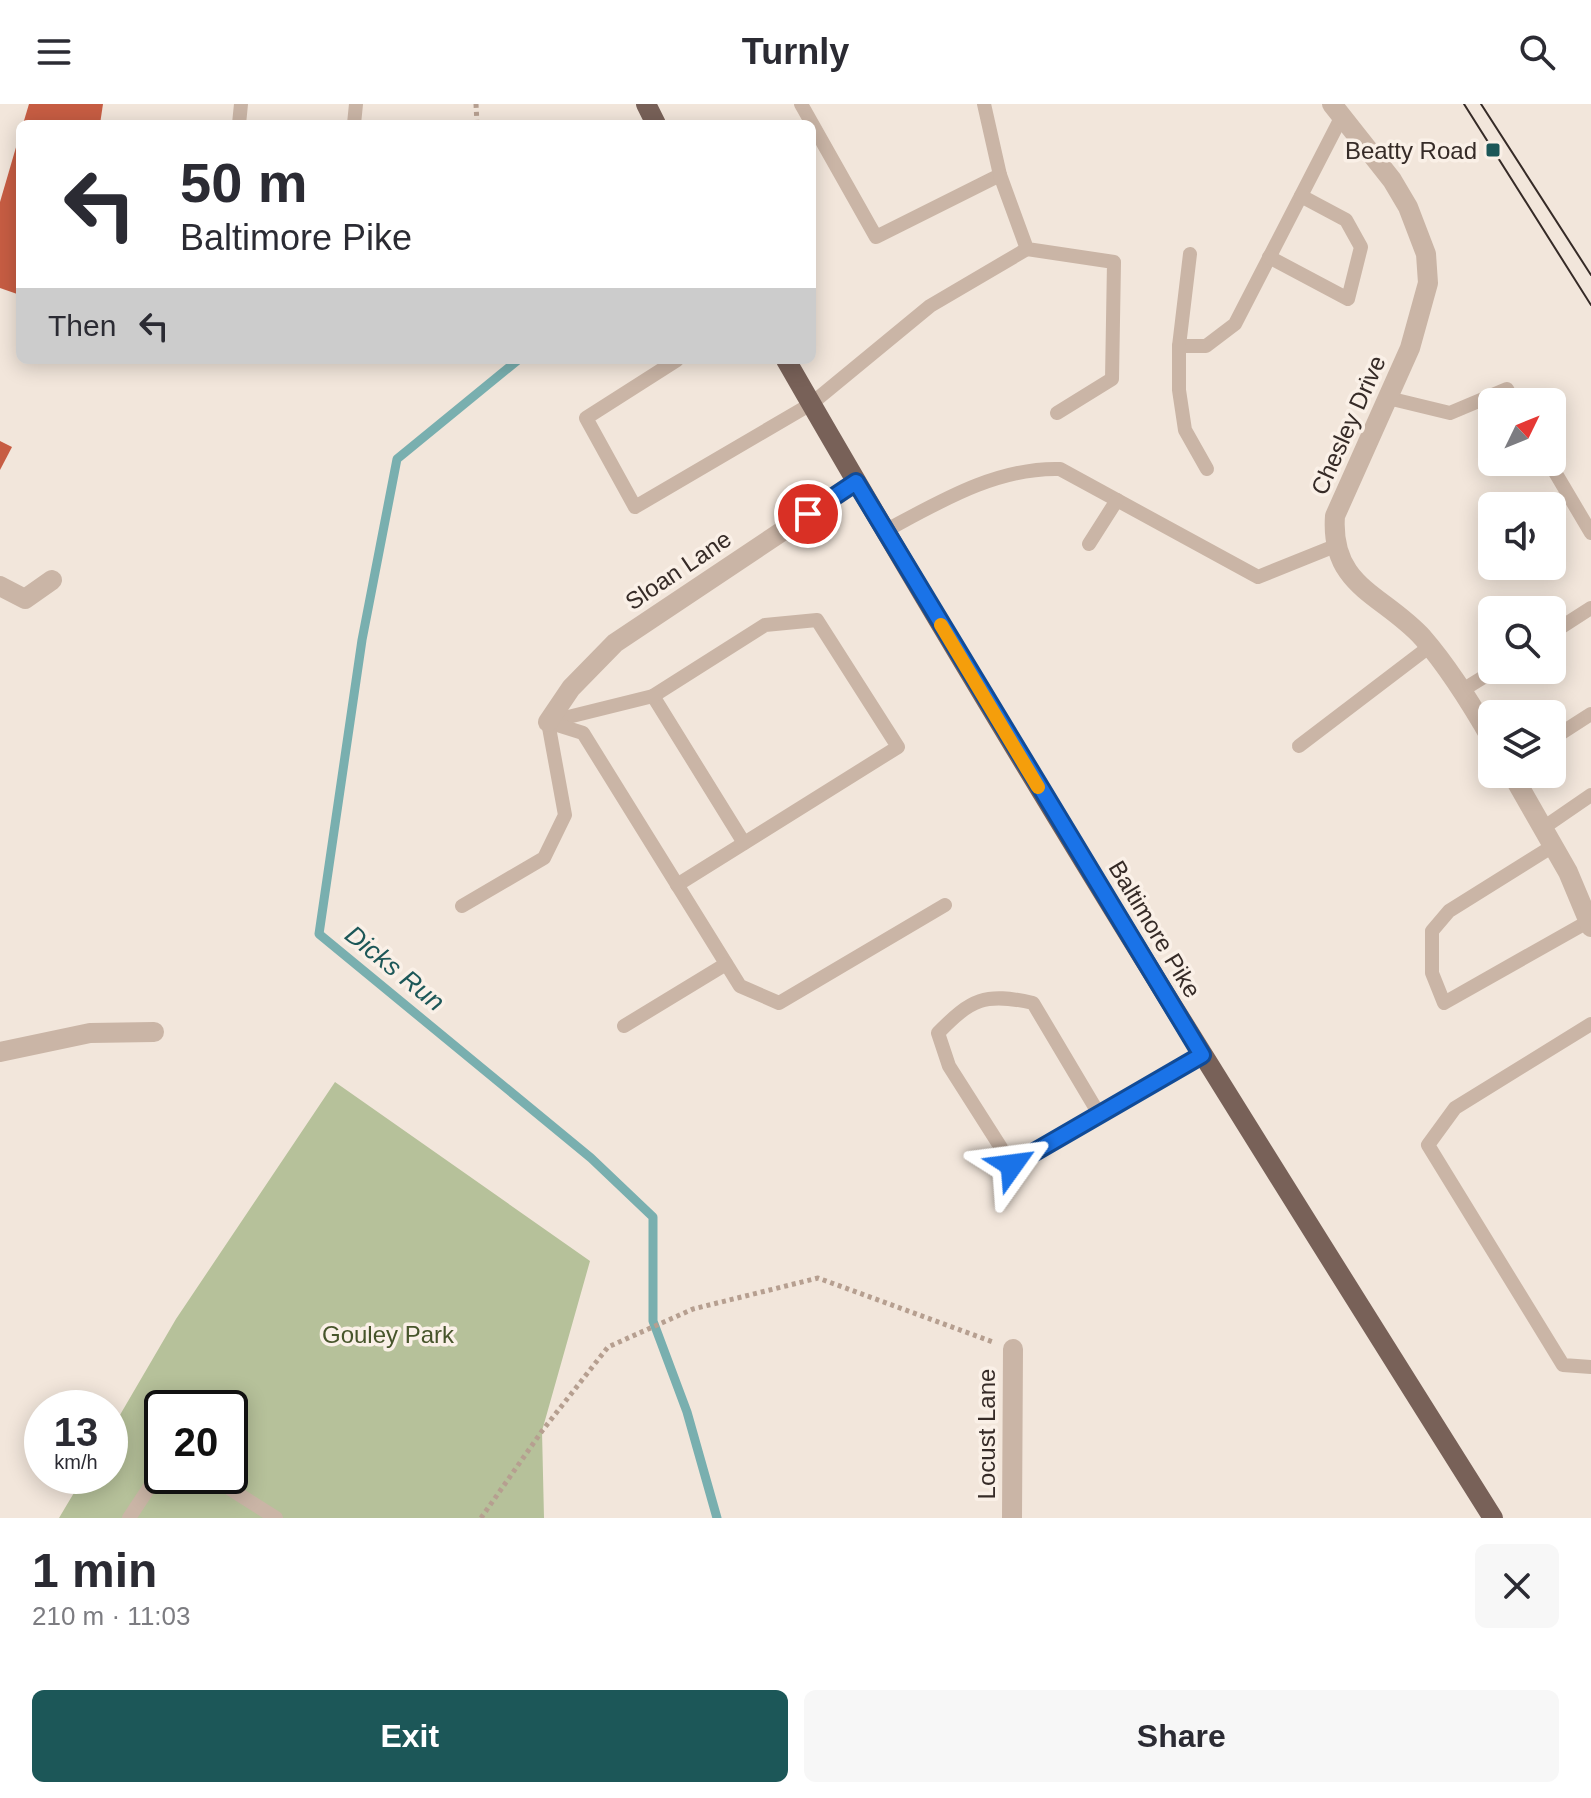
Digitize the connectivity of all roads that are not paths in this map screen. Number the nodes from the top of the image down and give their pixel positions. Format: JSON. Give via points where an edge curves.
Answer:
{"nodes":[{"id":1,"x":984,"y":104,"type":"edge"},
{"id":2,"x":1336,"y":111,"type":"edge"},
{"id":3,"x":816,"y":131,"type":"edge"},
{"id":4,"x":1000,"y":175,"type":"junction"},
{"id":5,"x":1301,"y":196,"type":"junction"},
{"id":6,"x":1027,"y":249,"type":"junction"},
{"id":7,"x":1190,"y":254,"type":"dead end"},
{"id":8,"x":1269,"y":257,"type":"junction"},
{"id":9,"x":1179,"y":346,"type":"junction"},
{"id":10,"x":671,"y":364,"type":"edge"},
{"id":11,"x":788,"y":364,"type":"edge"},
{"id":12,"x":1388,"y":398,"type":"junction"},
{"id":13,"x":1478,"y":401,"type":"edge"},
{"id":14,"x":811,"y":404,"type":"junction"},
{"id":15,"x":1057,"y":413,"type":"dead end"},
{"id":16,"x":1207,"y":469,"type":"dead end"},
{"id":17,"x":1557,"y":476,"type":"edge"},
{"id":18,"x":856,"y":482,"type":"junction"},
{"id":19,"x":1117,"y":500,"type":"junction"},
{"id":20,"x":885,"y":531,"type":"junction"},
{"id":21,"x":1591,"y":533,"type":"edge"},
{"id":22,"x":1089,"y":544,"type":"dead end"},
{"id":23,"x":1335,"y":546,"type":"junction"},
{"id":24,"x":52,"y":580,"type":"dead end"},
{"id":25,"x":0,"y":586,"type":"edge"},
{"id":26,"x":1591,"y":608,"type":"edge"},
{"id":27,"x":1566,"y":624,"type":"edge"},
{"id":28,"x":1429,"y":647,"type":"junction"},
{"id":29,"x":1478,"y":680,"type":"edge"},
{"id":30,"x":1461,"y":691,"type":"junction"},
{"id":31,"x":653,"y":696,"type":"junction"},
{"id":32,"x":1591,"y":714,"type":"edge"},
{"id":33,"x":1478,"y":718,"type":"edge"},
{"id":34,"x":548,"y":722,"type":"junction"},
{"id":35,"x":1566,"y":730,"type":"edge"},
{"id":36,"x":1299,"y":746,"type":"dead end"},
{"id":37,"x":1520,"y":788,"type":"edge"},
{"id":38,"x":1591,"y":795,"type":"edge"},
{"id":39,"x":1543,"y":828,"type":"junction"},
{"id":40,"x":744,"y":843,"type":"junction"},
{"id":41,"x":1553,"y":846,"type":"junction"},
{"id":42,"x":677,"y":885,"type":"junction"},
{"id":43,"x":945,"y":905,"type":"dead end"},
{"id":44,"x":462,"y":906,"type":"dead end"},
{"id":45,"x":1590,"y":924,"type":"edge"},
{"id":46,"x":726,"y":964,"type":"junction"},
{"id":47,"x":1591,"y":1024,"type":"edge"},
{"id":48,"x":624,"y":1026,"type":"dead end"},
{"id":49,"x":154,"y":1032,"type":"dead end"},
{"id":50,"x":0,"y":1052,"type":"edge"},
{"id":51,"x":1202,"y":1055,"type":"junction"},
{"id":52,"x":1099,"y":1114,"type":"junction"},
{"id":53,"x":1013,"y":1349,"type":"road end"},
{"id":54,"x":1591,"y":1367,"type":"edge"},
{"id":55,"x":145,"y":1494,"type":"edge"},
{"id":56,"x":238,"y":1494,"type":"edge"},
{"id":57,"x":129,"y":1518,"type":"edge"},
{"id":58,"x":276,"y":1518,"type":"edge"},
{"id":59,"x":1012,"y":1518,"type":"edge"},
{"id":60,"x":1493,"y":1518,"type":"edge"}],
"edges":[{"from":1,"to":4,"type":"lane"},
{"from":2,"to":5,"type":"lane"},
{"from":2,"to":12,"type":"street","name":"Chesley Drive","via":[[1392,180],[1426,254],[1422,312]]},
{"from":3,"to":4,"type":"lane","via":[[876,237]]},
{"from":4,"to":6,"type":"lane"},
{"from":5,"to":8,"type":"lane"},
{"from":5,"to":8,"type":"lane","via":[[1346,220],[1361,247],[1348,299]]},
{"from":6,"to":14,"type":"lane","via":[[930,306]]},
{"from":6,"to":15,"type":"lane","via":[[1114,262],[1112,379]]},
{"from":7,"to":9,"type":"lane"},
{"from":8,"to":9,"type":"lane","via":[[1235,324],[1206,346]]},
{"from":9,"to":16,"type":"lane","via":[[1185,430]]},
{"from":10,"to":14,"type":"lane","via":[[586,418],[635,507]]},
{"from":11,"to":14,"type":"main road","name":"Baltimore Pike"},
{"from":12,"to":13,"type":"lane","via":[[1450,413]]},
{"from":12,"to":23,"type":"street","name":"Chesley Drive","via":[[1335,516]]},
{"from":14,"to":18,"type":"main road","name":"Baltimore Pike"},
{"from":17,"to":21,"type":"lane"},
{"from":18,"to":20,"type":"main road","name":"Baltimore Pike"},
{"from":18,"to":34,"type":"street","name":"Sloan Lane","via":[[615,643],[571,688]]},
{"from":19,"to":20,"type":"lane","via":[[1060,469],[1032,468],[959,491]]},
{"from":19,"to":22,"type":"lane"},
{"from":19,"to":23,"type":"lane","via":[[1258,577]]},
{"from":20,"to":51,"type":"main road","name":"Baltimore Pike"},
{"from":23,"to":28,"type":"street","via":[[1359,586]]},
{"from":24,"to":25,"type":"street","via":[[25,599]]},
{"from":26,"to":27,"type":"lane"},
{"from":28,"to":30,"type":"street"},
{"from":28,"to":36,"type":"lane"},
{"from":29,"to":30,"type":"lane"},
{"from":30,"to":33,"type":"street"},
{"from":31,"to":34,"type":"lane"},
{"from":31,"to":40,"type":"lane"},
{"from":31,"to":40,"type":"lane","via":[[765,625],[817,620],[898,747]]},
{"from":32,"to":35,"type":"lane"},
{"from":34,"to":42,"type":"lane","via":[[583,733]]},
{"from":34,"to":44,"type":"lane","via":[[565,815],[544,858]]},
{"from":37,"to":39,"type":"street"},
{"from":38,"to":39,"type":"lane"},
{"from":39,"to":41,"type":"street"},
{"from":40,"to":42,"type":"lane"},
{"from":41,"to":45,"type":"street"},
{"from":41,"to":45,"type":"lane","via":[[1449,911],[1432,931],[1432,973],[1444,1003]]},
{"from":42,"to":46,"type":"lane"},
{"from":43,"to":46,"type":"lane","via":[[779,1003],[740,986]]},
{"from":46,"to":48,"type":"lane"},
{"from":47,"to":54,"type":"lane","via":[[1455,1108],[1428,1145],[1563,1365]]},
{"from":49,"to":50,"type":"street","via":[[90,1033]]},
{"from":51,"to":52,"type":"lane"},
{"from":51,"to":60,"type":"main road","name":"Baltimore Pike"},
{"from":52,"to":52,"type":"lane","via":[[1033,1003],[1002,996],[967,1004],[938,1033],[949,1066],[1012,1165]]},
{"from":53,"to":59,"type":"street","name":"Locust Lane"},
{"from":55,"to":57,"type":"lane"},
{"from":56,"to":58,"type":"lane"}]}
